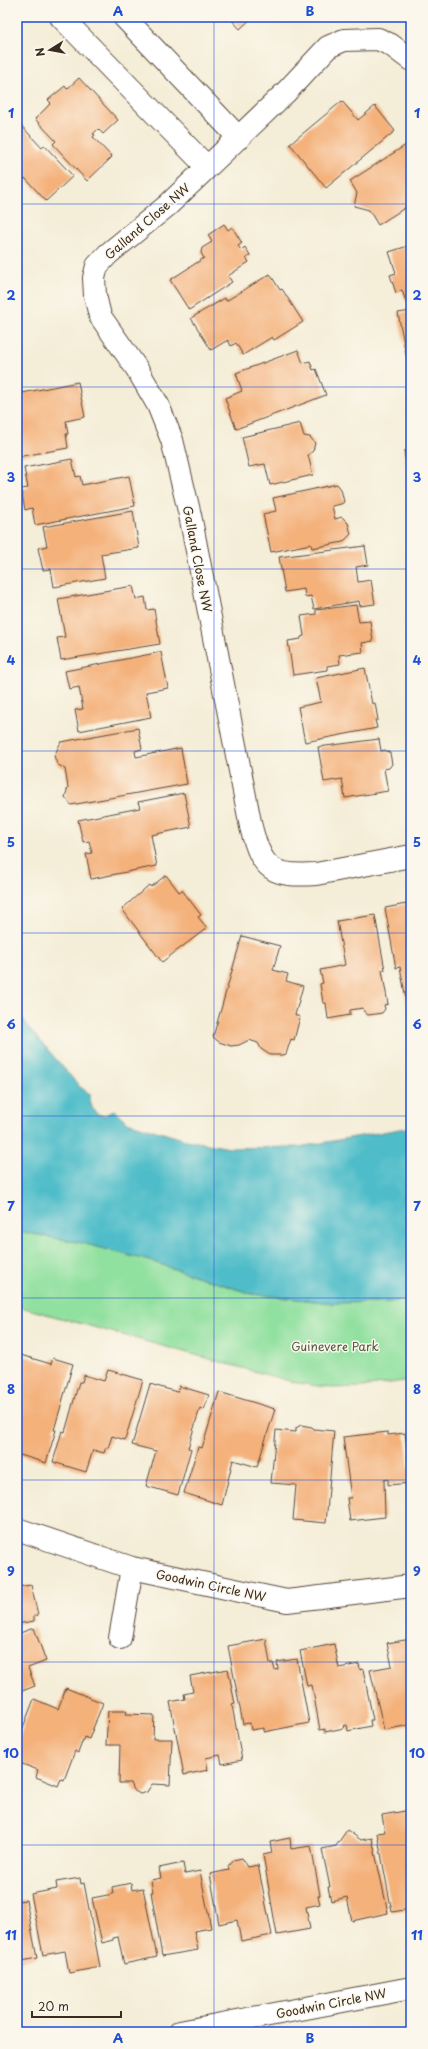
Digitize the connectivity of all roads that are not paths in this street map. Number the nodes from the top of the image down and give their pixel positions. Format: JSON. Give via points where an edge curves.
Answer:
{"nodes":[{"id":1,"x":61,"y":17,"type":"edge"},
{"id":2,"x":124,"y":17,"type":"edge"},
{"id":3,"x":411,"y":60,"type":"edge"},
{"id":4,"x":239,"y":138,"type":"junction"},
{"id":5,"x":207,"y":167,"type":"junction"},
{"id":6,"x":411,"y":856,"type":"edge"},
{"id":7,"x":17,"y":1530,"type":"edge"},
{"id":8,"x":132,"y":1568,"type":"junction"},
{"id":9,"x":411,"y":1586,"type":"edge"},
{"id":10,"x":120,"y":1638,"type":"dead end"},
{"id":11,"x":411,"y":1988,"type":"edge"},
{"id":12,"x":180,"y":2032,"type":"edge"}],
"edges":[{"from":1,"to":5,"type":"street"},
{"from":2,"to":4,"type":"street"},
{"from":3,"to":4,"type":"street","name":"Galland Close NW","via":[[378,39],[344,40],[328,47]]},
{"from":4,"to":5,"type":"street","name":"Galland Close NW"},
{"from":5,"to":6,"type":"street","name":"Galland Close NW","via":[[168,205],[97,266],[94,278],[95,295],[100,316],[137,369],[172,440],[190,515],[255,844],[271,870],[286,874],[316,874]]},
{"from":7,"to":8,"type":"street","name":"Goodwin Circle NW"},
{"from":8,"to":9,"type":"street","name":"Goodwin Circle NW","via":[[287,1601]]},
{"from":8,"to":10,"type":"street"},
{"from":11,"to":12,"type":"street","name":"Goodwin Circle NW"}]}
